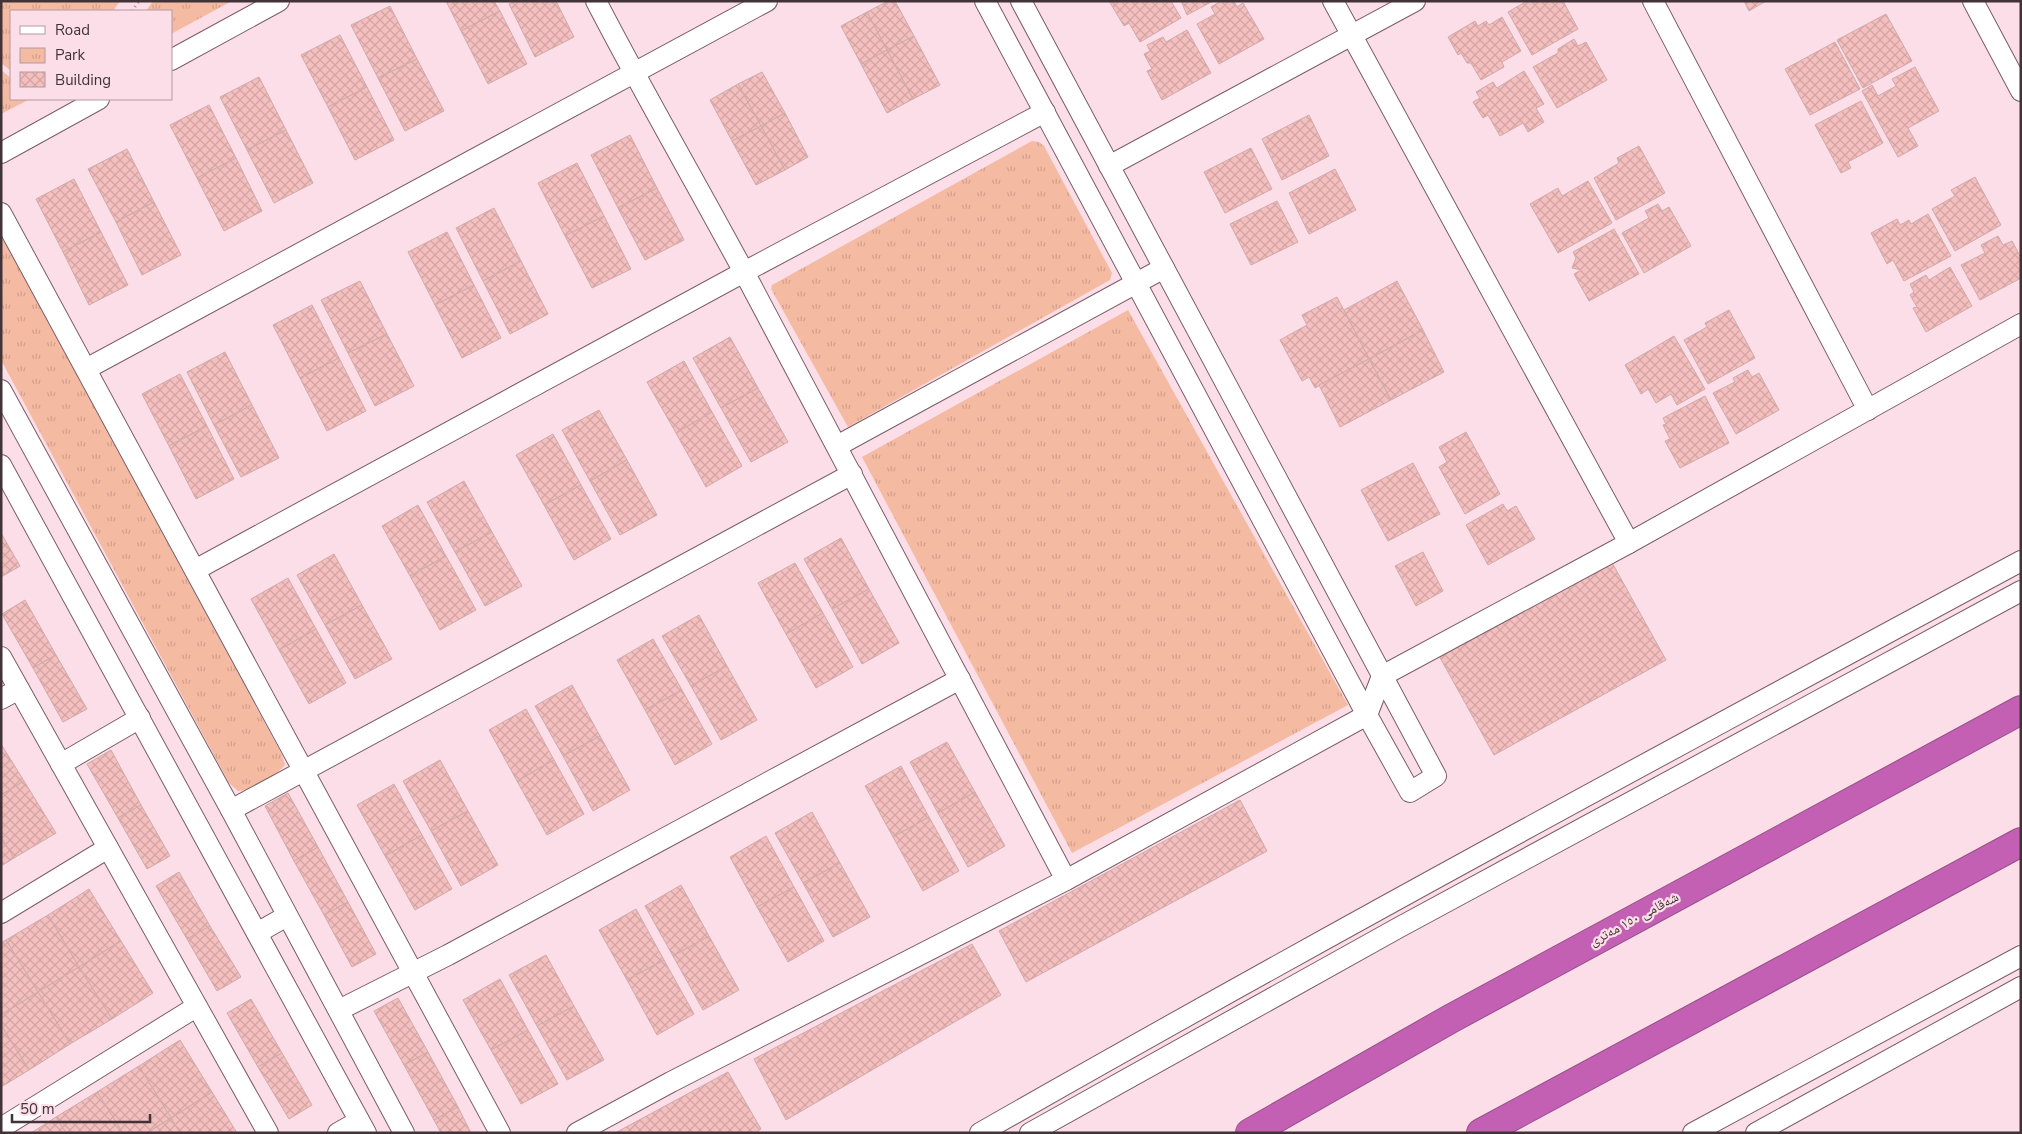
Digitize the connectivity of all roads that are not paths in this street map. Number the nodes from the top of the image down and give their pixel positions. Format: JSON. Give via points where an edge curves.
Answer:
{"nodes":[{"id":1,"x":279,"y":1,"type":"edge"},
{"id":2,"x":596,"y":1,"type":"edge"},
{"id":3,"x":767,"y":1,"type":"edge"},
{"id":4,"x":985,"y":1,"type":"edge"},
{"id":5,"x":1021,"y":1,"type":"edge"},
{"id":6,"x":1333,"y":1,"type":"edge"},
{"id":7,"x":1415,"y":1,"type":"edge"},
{"id":8,"x":1653,"y":1,"type":"edge"},
{"id":9,"x":1973,"y":1,"type":"edge"},
{"id":10,"x":1351,"y":35,"type":"junction"},
{"id":11,"x":172,"y":59,"type":"edge"},
{"id":12,"x":634,"y":73,"type":"junction"},
{"id":13,"x":2021,"y":91,"type":"edge"},
{"id":14,"x":97,"y":100,"type":"edge"},
{"id":15,"x":1045,"y":112,"type":"junction"},
{"id":16,"x":1,"y":153,"type":"edge"},
{"id":17,"x":1109,"y":166,"type":"junction"},
{"id":18,"x":1,"y":213,"type":"edge"},
{"id":19,"x":1164,"y":268,"type":"junction"},
{"id":20,"x":744,"y":272,"type":"junction"},
{"id":21,"x":1136,"y":283,"type":"junction"},
{"id":22,"x":2021,"y":324,"type":"edge"},
{"id":23,"x":86,"y":369,"type":"junction"},
{"id":24,"x":1,"y":390,"type":"edge"},
{"id":25,"x":1868,"y":410,"type":"junction"},
{"id":26,"x":837,"y":446,"type":"junction"},
{"id":27,"x":1,"y":465,"type":"edge"},
{"id":28,"x":852,"y":474,"type":"junction"},
{"id":29,"x":1629,"y":544,"type":"junction"},
{"id":30,"x":2021,"y":561,"type":"edge"},
{"id":31,"x":195,"y":570,"type":"junction"},
{"id":32,"x":2021,"y":591,"type":"edge"},
{"id":33,"x":1,"y":657,"type":"edge"},
{"id":34,"x":1382,"y":676,"type":"junction"},
{"id":35,"x":960,"y":679,"type":"junction"},
{"id":36,"x":19,"y":689,"type":"junction"},
{"id":37,"x":1,"y":700,"type":"edge"},
{"id":38,"x":2021,"y":710,"type":"edge"},
{"id":39,"x":1367,"y":715,"type":"junction"},
{"id":40,"x":140,"y":718,"type":"junction"},
{"id":41,"x":60,"y":764,"type":"junction"},
{"id":42,"x":304,"y":772,"type":"junction"},
{"id":43,"x":232,"y":810,"type":"junction"},
{"id":44,"x":2021,"y":842,"type":"edge"},
{"id":45,"x":108,"y":848,"type":"junction"},
{"id":46,"x":1066,"y":880,"type":"junction"},
{"id":47,"x":1,"y":913,"type":"edge"},
{"id":48,"x":287,"y":916,"type":"junction"},
{"id":49,"x":257,"y":933,"type":"junction"},
{"id":50,"x":2021,"y":956,"type":"edge"},
{"id":51,"x":414,"y":972,"type":"junction"},
{"id":52,"x":2021,"y":987,"type":"edge"},
{"id":53,"x":196,"y":1007,"type":"junction"},
{"id":54,"x":340,"y":1010,"type":"junction"},
{"id":55,"x":362,"y":1127,"type":"edge"},
{"id":56,"x":1,"y":1128,"type":"edge"},
{"id":57,"x":268,"y":1133,"type":"edge"},
{"id":58,"x":338,"y":1133,"type":"edge"},
{"id":59,"x":404,"y":1133,"type":"edge"},
{"id":60,"x":500,"y":1133,"type":"edge"},
{"id":61,"x":577,"y":1133,"type":"edge"},
{"id":62,"x":980,"y":1133,"type":"edge"},
{"id":63,"x":1030,"y":1133,"type":"edge"},
{"id":64,"x":1250,"y":1133,"type":"edge"},
{"id":65,"x":1481,"y":1133,"type":"edge"},
{"id":66,"x":1693,"y":1133,"type":"edge"},
{"id":67,"x":1756,"y":1133,"type":"edge"}],
"edges":[{"from":1,"to":11,"type":"street"},
{"from":2,"to":12,"type":"street"},
{"from":3,"to":12,"type":"street"},
{"from":4,"to":15,"type":"street"},
{"from":5,"to":17,"type":"street"},
{"from":6,"to":10,"type":"street"},
{"from":7,"to":10,"type":"street"},
{"from":8,"to":25,"type":"street"},
{"from":9,"to":13,"type":"street"},
{"from":10,"to":17,"type":"street"},
{"from":10,"to":29,"type":"street"},
{"from":12,"to":20,"type":"street"},
{"from":12,"to":23,"type":"street"},
{"from":14,"to":16,"type":"street"},
{"from":15,"to":20,"type":"street"},
{"from":15,"to":21,"type":"street"},
{"from":17,"to":19,"type":"street"},
{"from":18,"to":23,"type":"street"},
{"from":19,"to":21,"type":"street"},
{"from":19,"to":34,"type":"street"},
{"from":20,"to":26,"type":"street"},
{"from":20,"to":31,"type":"street"},
{"from":21,"to":26,"type":"street"},
{"from":21,"to":39,"type":"street"},
{"from":22,"to":25,"type":"street"},
{"from":23,"to":31,"type":"street"},
{"from":24,"to":43,"type":"street"},
{"from":25,"to":29,"type":"street"},
{"from":26,"to":28,"type":"street"},
{"from":27,"to":40,"type":"street"},
{"from":28,"to":35,"type":"street"},
{"from":28,"to":42,"type":"street"},
{"from":29,"to":34,"type":"street"},
{"from":30,"to":62,"type":"street","via":[[1138,1042]]},
{"from":31,"to":42,"type":"street"},
{"from":32,"to":63,"type":"street","via":[[1416,919]]},
{"from":33,"to":36,"type":"street"},
{"from":34,"to":39,"type":"street"},
{"from":34,"to":39,"type":"street","via":[[1436,776],[1410,792]]},
{"from":35,"to":46,"type":"street"},
{"from":35,"to":51,"type":"street"},
{"from":36,"to":37,"type":"street"},
{"from":36,"to":41,"type":"street"},
{"from":38,"to":64,"type":"highway","name":"شەقامی ١٥٠ مەتری","via":[[1452,1018]]},
{"from":39,"to":46,"type":"street"},
{"from":40,"to":41,"type":"street"},
{"from":40,"to":49,"type":"street"},
{"from":41,"to":45,"type":"street"},
{"from":42,"to":43,"type":"street"},
{"from":42,"to":51,"type":"street"},
{"from":43,"to":48,"type":"street"},
{"from":44,"to":65,"type":"highway"},
{"from":45,"to":47,"type":"street"},
{"from":45,"to":53,"type":"street"},
{"from":46,"to":61,"type":"street"},
{"from":48,"to":49,"type":"street"},
{"from":48,"to":54,"type":"street"},
{"from":49,"to":55,"type":"street"},
{"from":50,"to":66,"type":"street"},
{"from":51,"to":54,"type":"street"},
{"from":51,"to":60,"type":"street"},
{"from":52,"to":67,"type":"street"},
{"from":53,"to":56,"type":"street"},
{"from":53,"to":57,"type":"street"},
{"from":54,"to":59,"type":"street"},
{"from":55,"to":58,"type":"street"}]}
